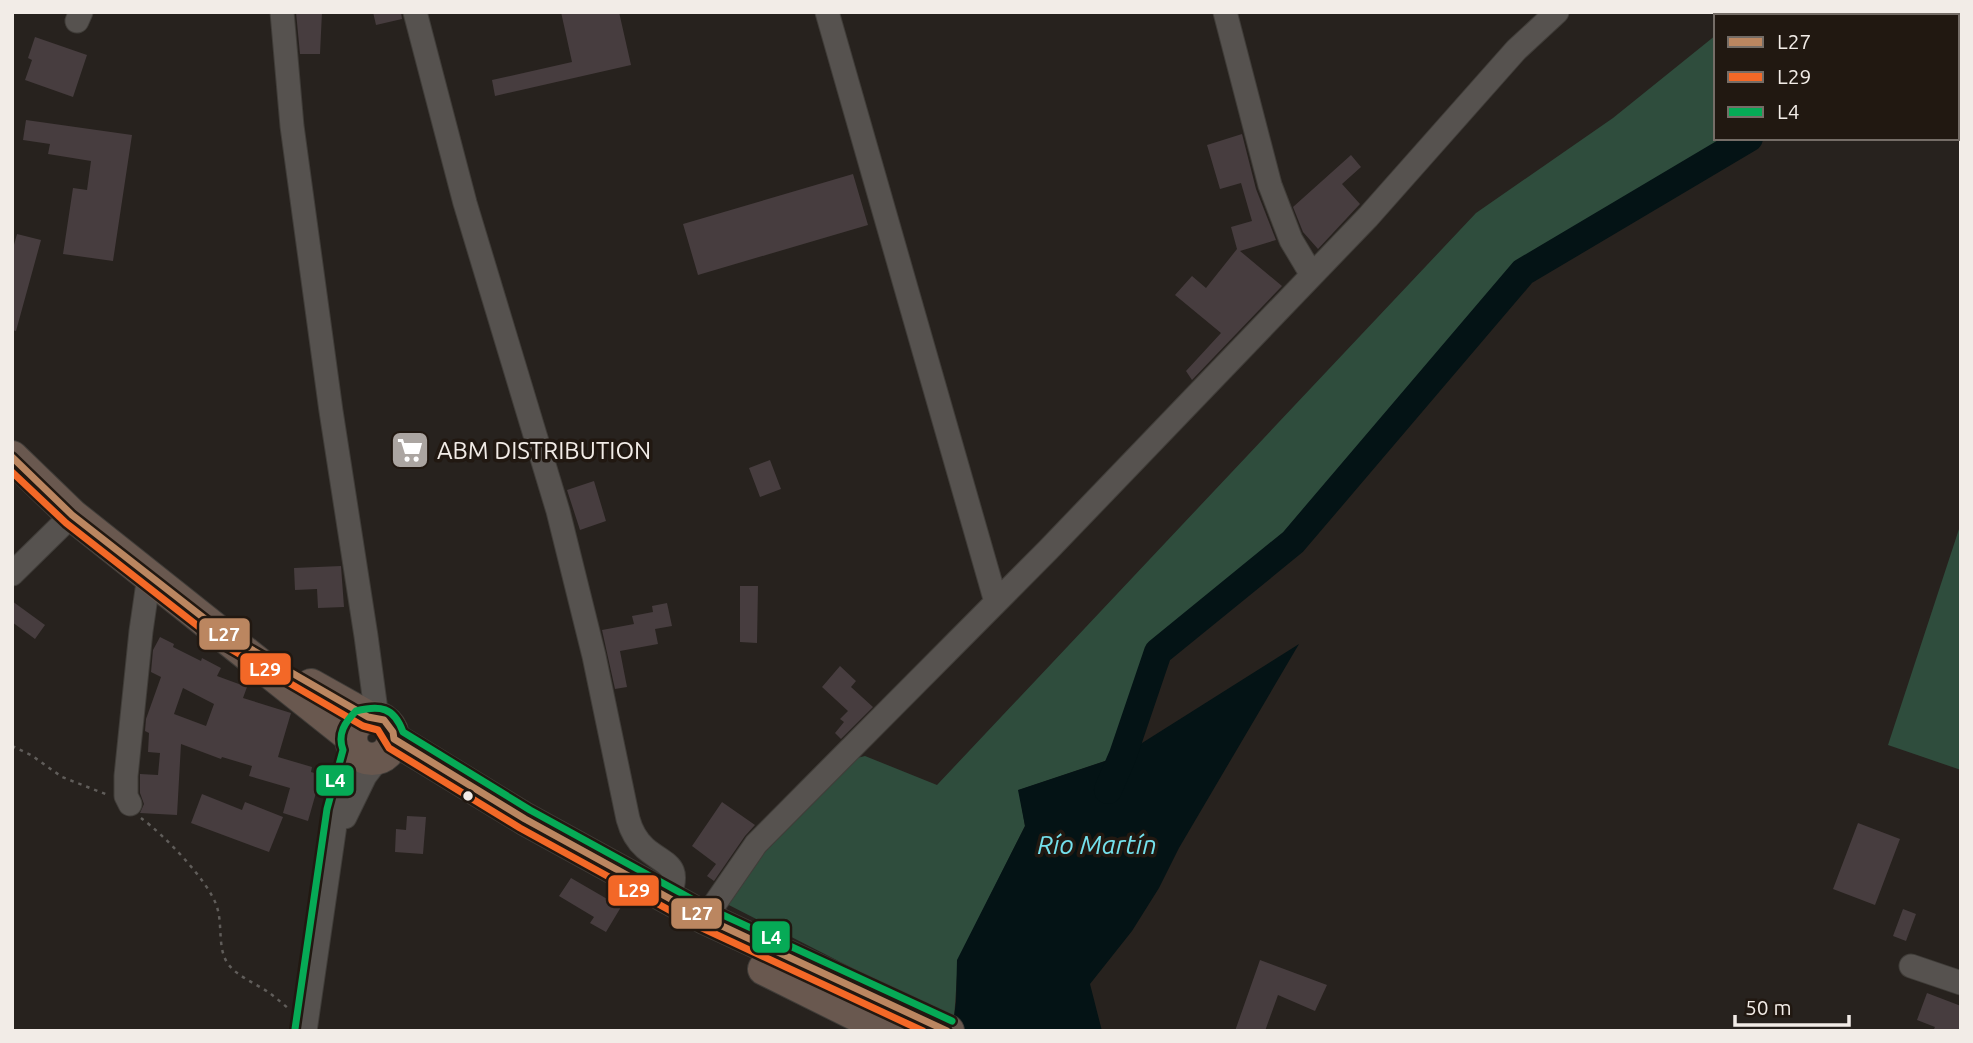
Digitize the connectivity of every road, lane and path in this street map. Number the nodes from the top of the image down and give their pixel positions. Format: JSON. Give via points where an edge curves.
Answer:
{"nodes":[{"id":1,"x":282,"y":12,"type":"edge"},
{"id":2,"x":415,"y":12,"type":"edge"},
{"id":3,"x":827,"y":12,"type":"edge"},
{"id":4,"x":1225,"y":12,"type":"edge"},
{"id":5,"x":1557,"y":12,"type":"edge"},
{"id":6,"x":1311,"y":275,"type":"junction"},
{"id":7,"x":12,"y":457,"type":"edge"},
{"id":8,"x":72,"y":515,"type":"junction"},
{"id":9,"x":12,"y":574,"type":"edge"},
{"id":10,"x":149,"y":576,"type":"junction"},
{"id":11,"x":996,"y":603,"type":"junction"},
{"id":12,"x":373,"y":733,"type":"junction"},
{"id":13,"x":12,"y":746,"type":"edge"},
{"id":14,"x":130,"y":804,"type":"junction"},
{"id":15,"x":669,"y":897,"type":"junction"},
{"id":16,"x":705,"y":918,"type":"junction"},
{"id":17,"x":1911,"y":966,"type":"dead end"},
{"id":18,"x":1961,"y":983,"type":"edge"},
{"id":19,"x":878,"y":1016,"type":"edge"},
{"id":20,"x":306,"y":1026,"type":"edge"},
{"id":21,"x":948,"y":1031,"type":"edge"}],
"edges":[{"from":1,"to":12,"type":"street","via":[[292,126]]},
{"from":2,"to":15,"type":"street","via":[[466,203],[558,511],[628,819],[639,842],[670,866],[674,878]]},
{"from":3,"to":11,"type":"street"},
{"from":4,"to":6,"type":"street","via":[[1270,185],[1291,240]]},
{"from":5,"to":6,"type":"street","via":[[1516,50],[1402,181]]},
{"from":6,"to":11,"type":"street"},
{"from":7,"to":8,"type":"highway"},
{"from":8,"to":9,"type":"street"},
{"from":8,"to":10,"type":"highway"},
{"from":10,"to":12,"type":"highway","via":[[223,633]]},
{"from":10,"to":14,"type":"street","via":[[126,776]]},
{"from":11,"to":16,"type":"street","via":[[756,844]]},
{"from":12,"to":15,"type":"highway"},
{"from":12,"to":19,"type":"highway","via":[[664,916],[774,975]]},
{"from":12,"to":20,"type":"street","via":[[365,776],[331,845]]},
{"from":13,"to":14,"type":"path","via":[[62,777]]},
{"from":14,"to":20,"type":"path","via":[[202,880],[217,907],[223,956],[228,963]]},
{"from":15,"to":16,"type":"highway"},
{"from":16,"to":19,"type":"highway","via":[[788,959]]},
{"from":17,"to":18,"type":"street"},
{"from":19,"to":21,"type":"highway"}]}
